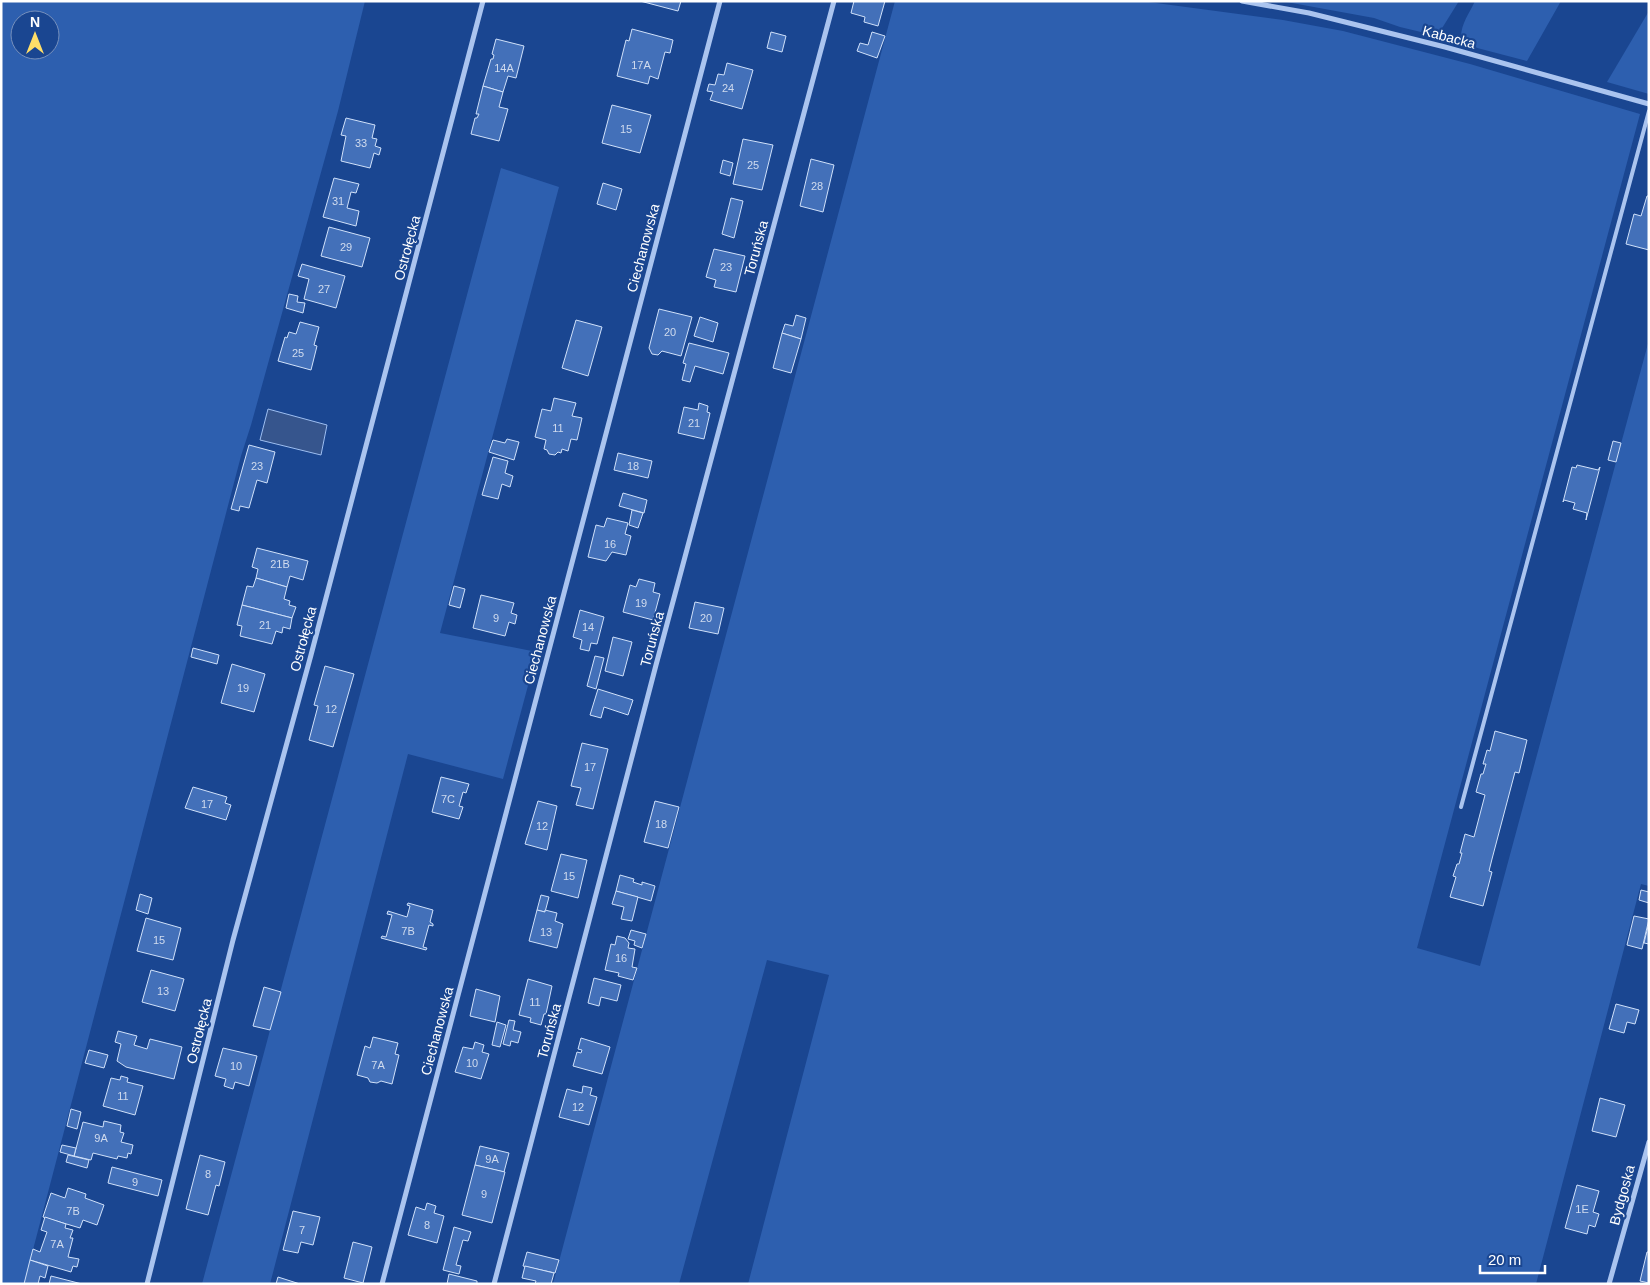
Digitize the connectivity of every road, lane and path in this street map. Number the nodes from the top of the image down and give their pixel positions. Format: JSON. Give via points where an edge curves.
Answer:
{"nodes":[{"id":1,"x":483,"y":1,"type":"edge"},
{"id":2,"x":720,"y":1,"type":"edge"},
{"id":3,"x":834,"y":1,"type":"edge"},
{"id":4,"x":1242,"y":1,"type":"edge"},
{"id":5,"x":1649,"y":104,"type":"edge"},
{"id":6,"x":1649,"y":111,"type":"edge"},
{"id":7,"x":1462,"y":807,"type":"dead end"},
{"id":8,"x":1649,"y":1142,"type":"edge"},
{"id":9,"x":146,"y":1284,"type":"edge"},
{"id":10,"x":382,"y":1284,"type":"edge"},
{"id":11,"x":494,"y":1284,"type":"edge"},
{"id":12,"x":1610,"y":1284,"type":"edge"}],
"edges":[{"from":1,"to":9,"type":"street","name":"Ostrołęcka","via":[[233,940]]},
{"from":2,"to":10,"type":"street","name":"Ciechanowska"},
{"from":3,"to":11,"type":"street","name":"Toruńska"},
{"from":4,"to":5,"type":"street","name":"Kabacka","via":[[1387,32]]},
{"from":6,"to":7,"type":"lane"},
{"from":8,"to":12,"type":"street","name":"Bydgoska"}]}
